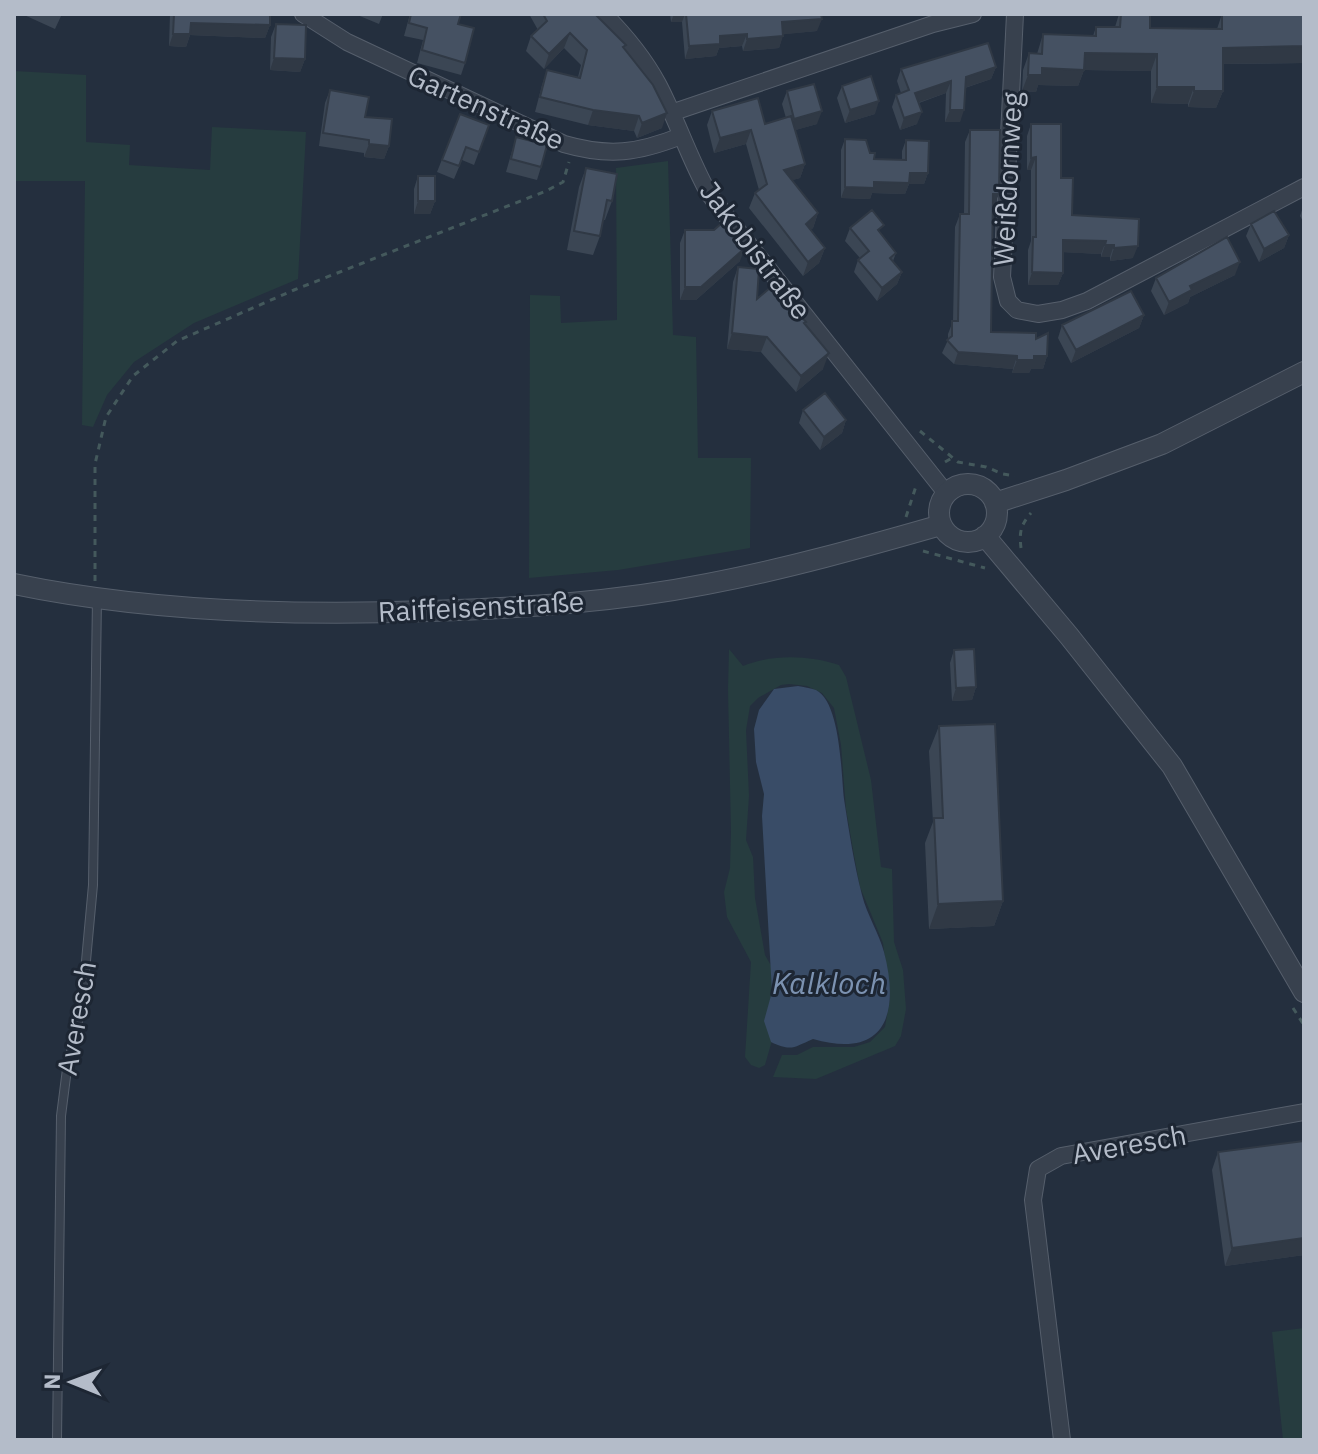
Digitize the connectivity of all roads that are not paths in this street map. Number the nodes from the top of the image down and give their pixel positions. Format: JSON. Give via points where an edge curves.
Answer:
{"nodes":[{"id":1,"x":303,"y":14,"type":"edge"},
{"id":2,"x":604,"y":14,"type":"edge"},
{"id":3,"x":973,"y":14,"type":"edge"},
{"id":4,"x":1015,"y":14,"type":"edge"},
{"id":5,"x":671,"y":113,"type":"junction"},
{"id":6,"x":681,"y":136,"type":"junction"},
{"id":7,"x":1304,"y":187,"type":"edge"},
{"id":8,"x":1304,"y":372,"type":"edge"},
{"id":9,"x":946,"y":493,"type":"junction"},
{"id":10,"x":995,"y":503,"type":"junction"},
{"id":11,"x":941,"y":525,"type":"junction"},
{"id":12,"x":985,"y":536,"type":"junction"},
{"id":13,"x":14,"y":584,"type":"edge"},
{"id":14,"x":96,"y":596,"type":"junction"},
{"id":15,"x":1298,"y":999,"type":"edge"},
{"id":16,"x":1304,"y":1112,"type":"edge"},
{"id":17,"x":57,"y":1440,"type":"edge"},
{"id":18,"x":1062,"y":1440,"type":"edge"}],
"edges":[{"from":1,"to":6,"type":"street","name":"Gartenstraße","via":[[347,42],[573,147],[634,152]]},
{"from":2,"to":5,"type":"street","name":"Jakobistraße","via":[[643,59]]},
{"from":3,"to":5,"type":"street"},
{"from":4,"to":7,"type":"street","name":"Weißdornweg","via":[[1002,277],[1008,301],[1017,310],[1038,314],[1087,301]]},
{"from":5,"to":6,"type":"street","name":"Jakobistraße"},
{"from":6,"to":9,"type":"street","name":"Jakobistraße","via":[[693,166],[728,220]]},
{"from":8,"to":10,"type":"street","via":[[1162,444]]},
{"from":9,"to":10,"type":"street","via":[[973,484],[990,493]]},
{"from":9,"to":11,"type":"street","via":[[939,508]]},
{"from":10,"to":12,"type":"street","via":[[996,520]]},
{"from":11,"to":12,"type":"street","via":[[961,541]]},
{"from":11,"to":14,"type":"street","name":"Raiffeisenstraße","via":[[705,584],[523,606],[316,613],[181,607]]},
{"from":12,"to":15,"type":"street","via":[[1172,766]]},
{"from":13,"to":14,"type":"street","name":"Raiffeisenstraße"},
{"from":14,"to":17,"type":"lane","name":"Averesch","via":[[93,885],[82,1004],[61,1116]]},
{"from":16,"to":18,"type":"street","name":"Averesch","via":[[1061,1156],[1038,1169],[1033,1200]]}]}
